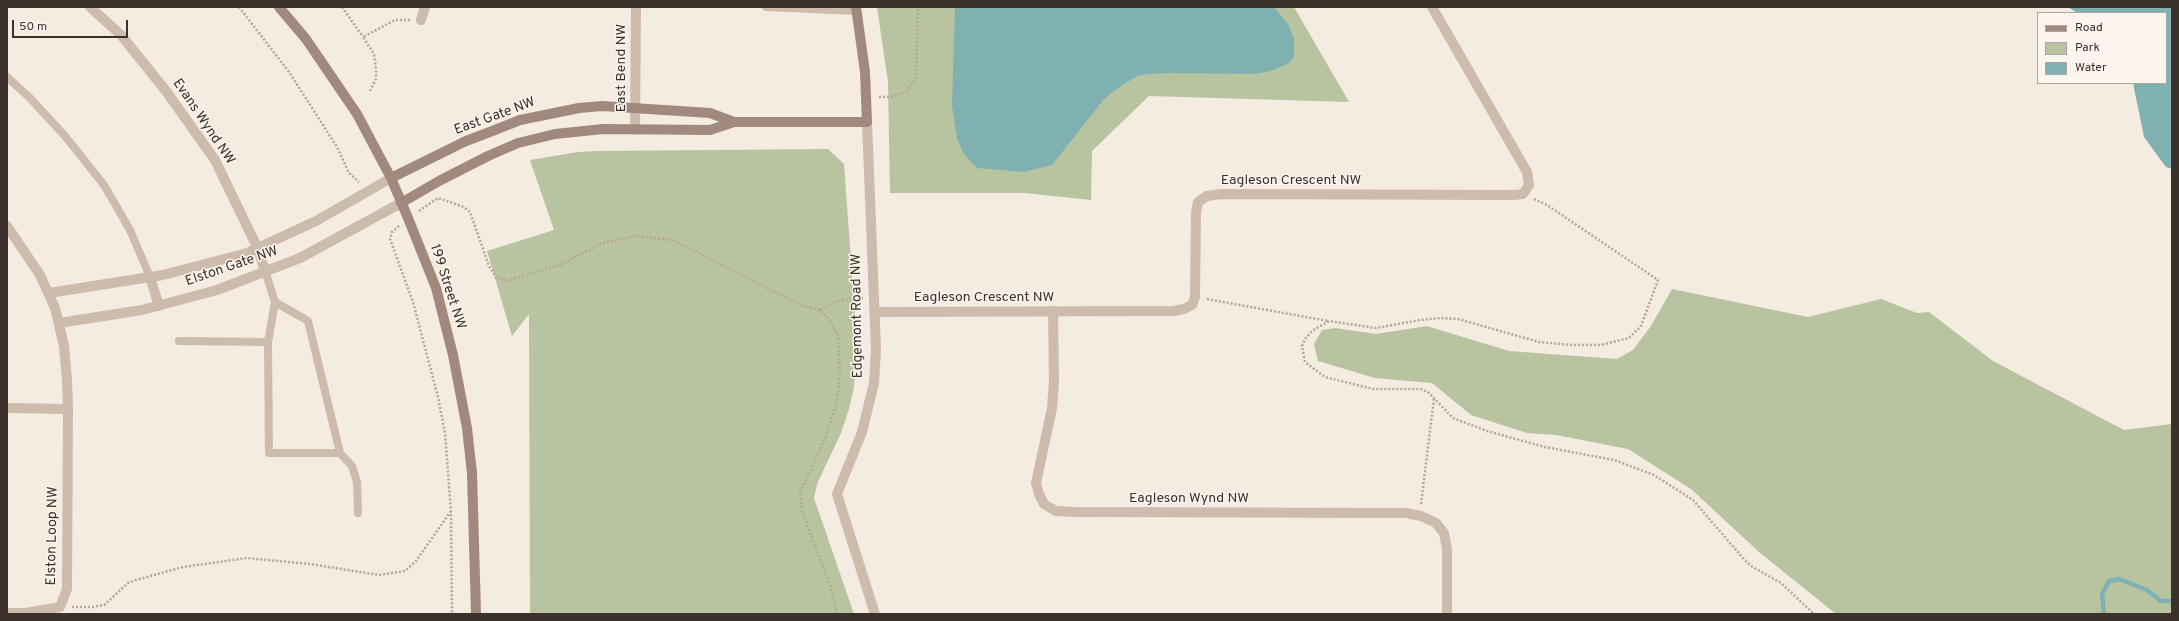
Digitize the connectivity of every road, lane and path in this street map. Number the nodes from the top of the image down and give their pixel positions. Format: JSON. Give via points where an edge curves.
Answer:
{"nodes":[{"id":1,"x":90,"y":7,"type":"edge"},
{"id":2,"x":239,"y":7,"type":"edge"},
{"id":3,"x":279,"y":7,"type":"edge"},
{"id":4,"x":342,"y":7,"type":"edge"},
{"id":5,"x":425,"y":7,"type":"edge"},
{"id":6,"x":636,"y":7,"type":"edge"},
{"id":7,"x":766,"y":7,"type":"edge"},
{"id":8,"x":918,"y":7,"type":"edge"},
{"id":9,"x":1432,"y":7,"type":"edge"},
{"id":10,"x":856,"y":9,"type":"edge"},
{"id":11,"x":421,"y":20,"type":"joint"},
{"id":12,"x":363,"y":37,"type":"junction"},
{"id":13,"x":7,"y":77,"type":"edge"},
{"id":14,"x":370,"y":91,"type":"dead end"},
{"id":15,"x":866,"y":98,"type":"junction"},
{"id":16,"x":636,"y":108,"type":"junction"},
{"id":17,"x":734,"y":122,"type":"junction"},
{"id":18,"x":867,"y":122,"type":"junction"},
{"id":19,"x":635,"y":130,"type":"junction"},
{"id":20,"x":355,"y":177,"type":"dead end"},
{"id":21,"x":391,"y":178,"type":"junction"},
{"id":22,"x":1523,"y":194,"type":"junction"},
{"id":23,"x":438,"y":198,"type":"dead end"},
{"id":24,"x":401,"y":203,"type":"junction"},
{"id":25,"x":7,"y":226,"type":"edge"},
{"id":26,"x":392,"y":232,"type":"dead end"},
{"id":27,"x":258,"y":249,"type":"junction"},
{"id":28,"x":265,"y":271,"type":"junction"},
{"id":29,"x":150,"y":277,"type":"junction"},
{"id":30,"x":50,"y":293,"type":"junction"},
{"id":31,"x":1195,"y":297,"type":"junction"},
{"id":32,"x":873,"y":299,"type":"junction"},
{"id":33,"x":275,"y":302,"type":"junction"},
{"id":34,"x":159,"y":306,"type":"junction"},
{"id":35,"x":820,"y":310,"type":"junction"},
{"id":36,"x":1053,"y":311,"type":"junction"},
{"id":37,"x":874,"y":312,"type":"junction"},
{"id":38,"x":1329,"y":321,"type":"junction"},
{"id":39,"x":59,"y":322,"type":"junction"},
{"id":40,"x":179,"y":341,"type":"dead end"},
{"id":41,"x":268,"y":342,"type":"junction"},
{"id":42,"x":1434,"y":398,"type":"junction"},
{"id":43,"x":7,"y":408,"type":"edge"},
{"id":44,"x":68,"y":410,"type":"junction"},
{"id":45,"x":340,"y":454,"type":"junction"},
{"id":46,"x":451,"y":511,"type":"junction"},
{"id":47,"x":358,"y":513,"type":"dead end"},
{"id":48,"x":1421,"y":516,"type":"junction"},
{"id":49,"x":60,"y":607,"type":"junction"},
{"id":50,"x":7,"y":613,"type":"edge"},
{"id":51,"x":452,"y":614,"type":"edge"},
{"id":52,"x":476,"y":614,"type":"edge"},
{"id":53,"x":837,"y":614,"type":"edge"},
{"id":54,"x":875,"y":614,"type":"edge"},
{"id":55,"x":1446,"y":614,"type":"edge"},
{"id":56,"x":1814,"y":614,"type":"edge"}],
"edges":[{"from":1,"to":27,"type":"street","name":"Evans Wynd NW","via":[[121,35],[166,91],[215,160]]},
{"from":2,"to":20,"type":"path","via":[[288,72],[337,147],[349,173]]},
{"from":3,"to":21,"type":"street","name":"199 Street NW","via":[[330,73]]},
{"from":4,"to":12,"type":"path"},
{"from":5,"to":11,"type":"street"},
{"from":6,"to":16,"type":"street","name":"East Bend NW"},
{"from":7,"to":10,"type":"lane"},
{"from":8,"to":15,"type":"path","via":[[917,69],[912,86],[899,95]]},
{"from":9,"to":22,"type":"street","via":[[1527,172],[1529,185]]},
{"from":10,"to":15,"type":"street","name":"Edgemont Road NW"},
{"from":11,"to":12,"type":"path","via":[[395,20]]},
{"from":12,"to":14,"type":"path","via":[[374,54],[376,69],[376,79]]},
{"from":13,"to":29,"type":"lane","via":[[66,136],[104,185],[130,230]]},
{"from":15,"to":18,"type":"street","name":"Edgemont Road NW"},
{"from":16,"to":17,"type":"street","name":"East Gate NW","via":[[710,113]]},
{"from":16,"to":19,"type":"street","name":"East Bend NW"},
{"from":16,"to":21,"type":"street","name":"East Gate NW","via":[[578,108],[520,120],[466,141]]},
{"from":17,"to":18,"type":"street","name":"East Gate NW"},
{"from":17,"to":19,"type":"street","name":"East Gate NW","via":[[710,130]]},
{"from":18,"to":32,"type":"street","name":"Edgemont Road NW"},
{"from":19,"to":24,"type":"street","name":"East Gate NW","via":[[603,129],[555,134],[518,143],[438,181]]},
{"from":21,"to":24,"type":"street","name":"199 Street NW"},
{"from":21,"to":27,"type":"street","name":"Elston Gate NW","via":[[316,221]]},
{"from":22,"to":31,"type":"street","name":"Eagleson Crescent NW","via":[[1207,196],[1198,202],[1196,212]]},
{"from":22,"to":38,"type":"path","via":[[1546,205],[1658,280],[1641,326],[1629,338],[1601,345],[1571,345],[1539,342],[1458,319],[1440,318],[1376,328]]},
{"from":23,"to":35,"type":"path","via":[[459,205],[470,212],[489,266],[496,277],[506,281],[562,264],[603,243],[636,236],[673,240],[804,306]]},
{"from":24,"to":28,"type":"street","name":"Elston Gate NW","via":[[300,258]]},
{"from":24,"to":52,"type":"street","name":"199 Street NW","via":[[436,288],[459,381],[472,473]]},
{"from":25,"to":30,"type":"street","name":"Elston Loop NW","via":[[27,252]]},
{"from":26,"to":46,"type":"path","via":[[390,239],[413,302],[438,397]]},
{"from":27,"to":28,"type":"street","name":"Evans Wynd NW"},
{"from":27,"to":29,"type":"street","name":"Elston Gate NW"},
{"from":28,"to":33,"type":"lane"},
{"from":28,"to":34,"type":"street","name":"Elston Gate NW","via":[[216,290]]},
{"from":29,"to":30,"type":"street","name":"Elston Gate NW"},
{"from":29,"to":34,"type":"street"},
{"from":30,"to":39,"type":"street","name":"Elston Loop NW"},
{"from":31,"to":36,"type":"street","name":"Eagleson Crescent NW","via":[[1192,305],[1174,311]]},
{"from":31,"to":38,"type":"path"},
{"from":32,"to":35,"type":"path","via":[[852,298],[838,301]]},
{"from":32,"to":37,"type":"street","name":"Edgemont Road NW"},
{"from":33,"to":41,"type":"lane"},
{"from":33,"to":45,"type":"lane","via":[[308,321]]},
{"from":34,"to":39,"type":"street","name":"Elston Gate NW","via":[[104,317]]},
{"from":35,"to":53,"type":"path","via":[[829,319],[838,336],[840,373],[837,402],[825,439],[800,492],[802,511],[830,585]]},
{"from":36,"to":37,"type":"street","name":"Eagleson Crescent NW"},
{"from":36,"to":48,"type":"street","name":"Eagleson Wynd NW","via":[[1052,408],[1036,483],[1044,504],[1056,511],[1406,513]]},
{"from":37,"to":54,"type":"street","name":"Edgemont Road NW","via":[[874,376],[869,409],[837,494]]},
{"from":38,"to":42,"type":"path","via":[[1312,331],[1302,346],[1305,362],[1313,370],[1325,377],[1373,389],[1421,389]]},
{"from":39,"to":44,"type":"street","name":"Elston Loop NW","via":[[66,362]]},
{"from":40,"to":41,"type":"lane"},
{"from":41,"to":45,"type":"lane","via":[[269,454]]},
{"from":42,"to":48,"type":"path"},
{"from":42,"to":56,"type":"path","via":[[1453,418],[1487,431],[1545,447],[1614,460],[1654,475],[1692,500],[1751,566],[1781,583]]},
{"from":43,"to":44,"type":"street"},
{"from":44,"to":49,"type":"street","name":"Elston Loop NW","via":[[67,589]]},
{"from":45,"to":47,"type":"lane","via":[[352,466],[358,482]]},
{"from":46,"to":49,"type":"path","via":[[416,561],[405,571],[379,575],[310,564],[247,558],[183,567],[136,580],[128,583],[104,604],[92,607]]},
{"from":46,"to":51,"type":"path"},
{"from":48,"to":55,"type":"street","name":"Eagleson Wynd NW","via":[[1436,523],[1444,533],[1447,549]]},
{"from":49,"to":50,"type":"street","via":[[26,613]]}]}
